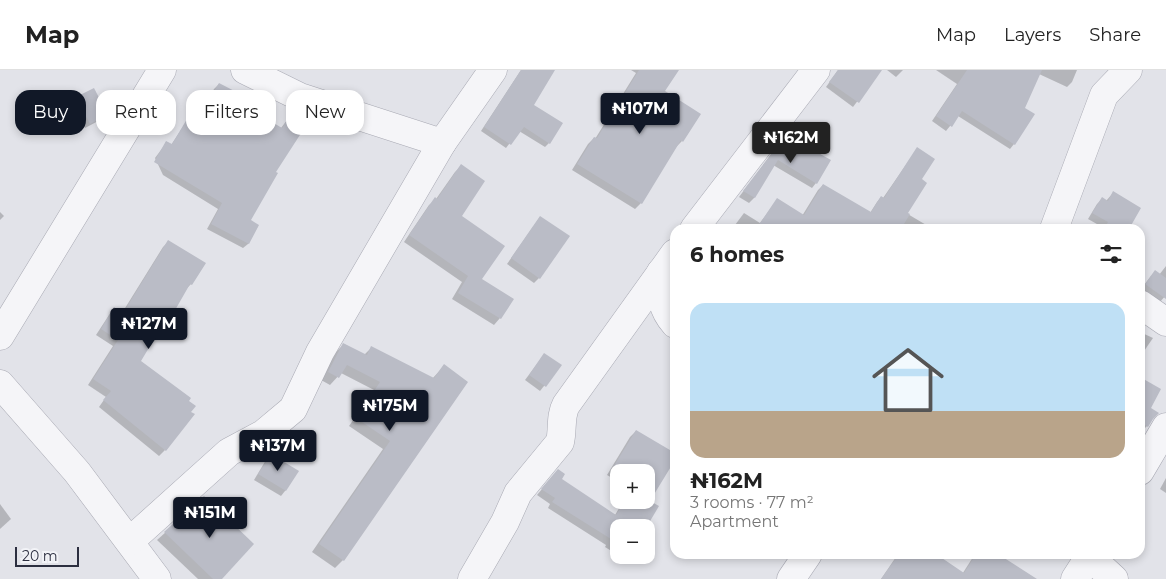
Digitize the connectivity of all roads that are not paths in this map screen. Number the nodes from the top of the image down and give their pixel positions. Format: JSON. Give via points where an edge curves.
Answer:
{"nodes":[{"id":1,"x":162,"y":70,"type":"edge"},
{"id":2,"x":245,"y":70,"type":"edge"},
{"id":3,"x":493,"y":70,"type":"edge"},
{"id":4,"x":816,"y":70,"type":"edge"},
{"id":5,"x":1128,"y":70,"type":"edge"},
{"id":6,"x":442,"y":143,"type":"junction"},
{"id":7,"x":698,"y":224,"type":"edge"},
{"id":8,"x":1056,"y":224,"type":"edge"},
{"id":9,"x":668,"y":262,"type":"edge"},
{"id":10,"x":1145,"y":307,"type":"edge"},
{"id":11,"x":670,"y":318,"type":"edge"},
{"id":12,"x":1166,"y":322,"type":"edge"},
{"id":13,"x":0,"y":336,"type":"edge"},
{"id":14,"x":0,"y":384,"type":"edge"},
{"id":15,"x":1166,"y":427,"type":"edge"},
{"id":16,"x":1145,"y":463,"type":"edge"},
{"id":17,"x":130,"y":541,"type":"junction"},
{"id":18,"x":804,"y":559,"type":"edge"},
{"id":19,"x":1088,"y":559,"type":"edge"},
{"id":20,"x":1094,"y":559,"type":"edge"},
{"id":21,"x":157,"y":579,"type":"edge"},
{"id":22,"x":472,"y":579,"type":"edge"},
{"id":23,"x":790,"y":579,"type":"edge"},
{"id":24,"x":1075,"y":579,"type":"edge"},
{"id":25,"x":1114,"y":579,"type":"edge"}],
"edges":[{"from":1,"to":13,"type":"street"},
{"from":2,"to":6,"type":"street","via":[[300,97]]},
{"from":3,"to":6,"type":"street"},
{"from":4,"to":7,"type":"street"},
{"from":5,"to":8,"type":"street","via":[[1104,95]]},
{"from":6,"to":17,"type":"street","via":[[320,352],[293,409],[263,434],[229,452]]},
{"from":9,"to":11,"type":"street","via":[[662,303]]},
{"from":9,"to":22,"type":"street","via":[[566,405],[560,442],[518,493]]},
{"from":10,"to":12,"type":"street"},
{"from":14,"to":17,"type":"street"},
{"from":15,"to":16,"type":"street"},
{"from":17,"to":21,"type":"street"},
{"from":18,"to":23,"type":"street"},
{"from":19,"to":24,"type":"street"},
{"from":20,"to":25,"type":"street"}]}
